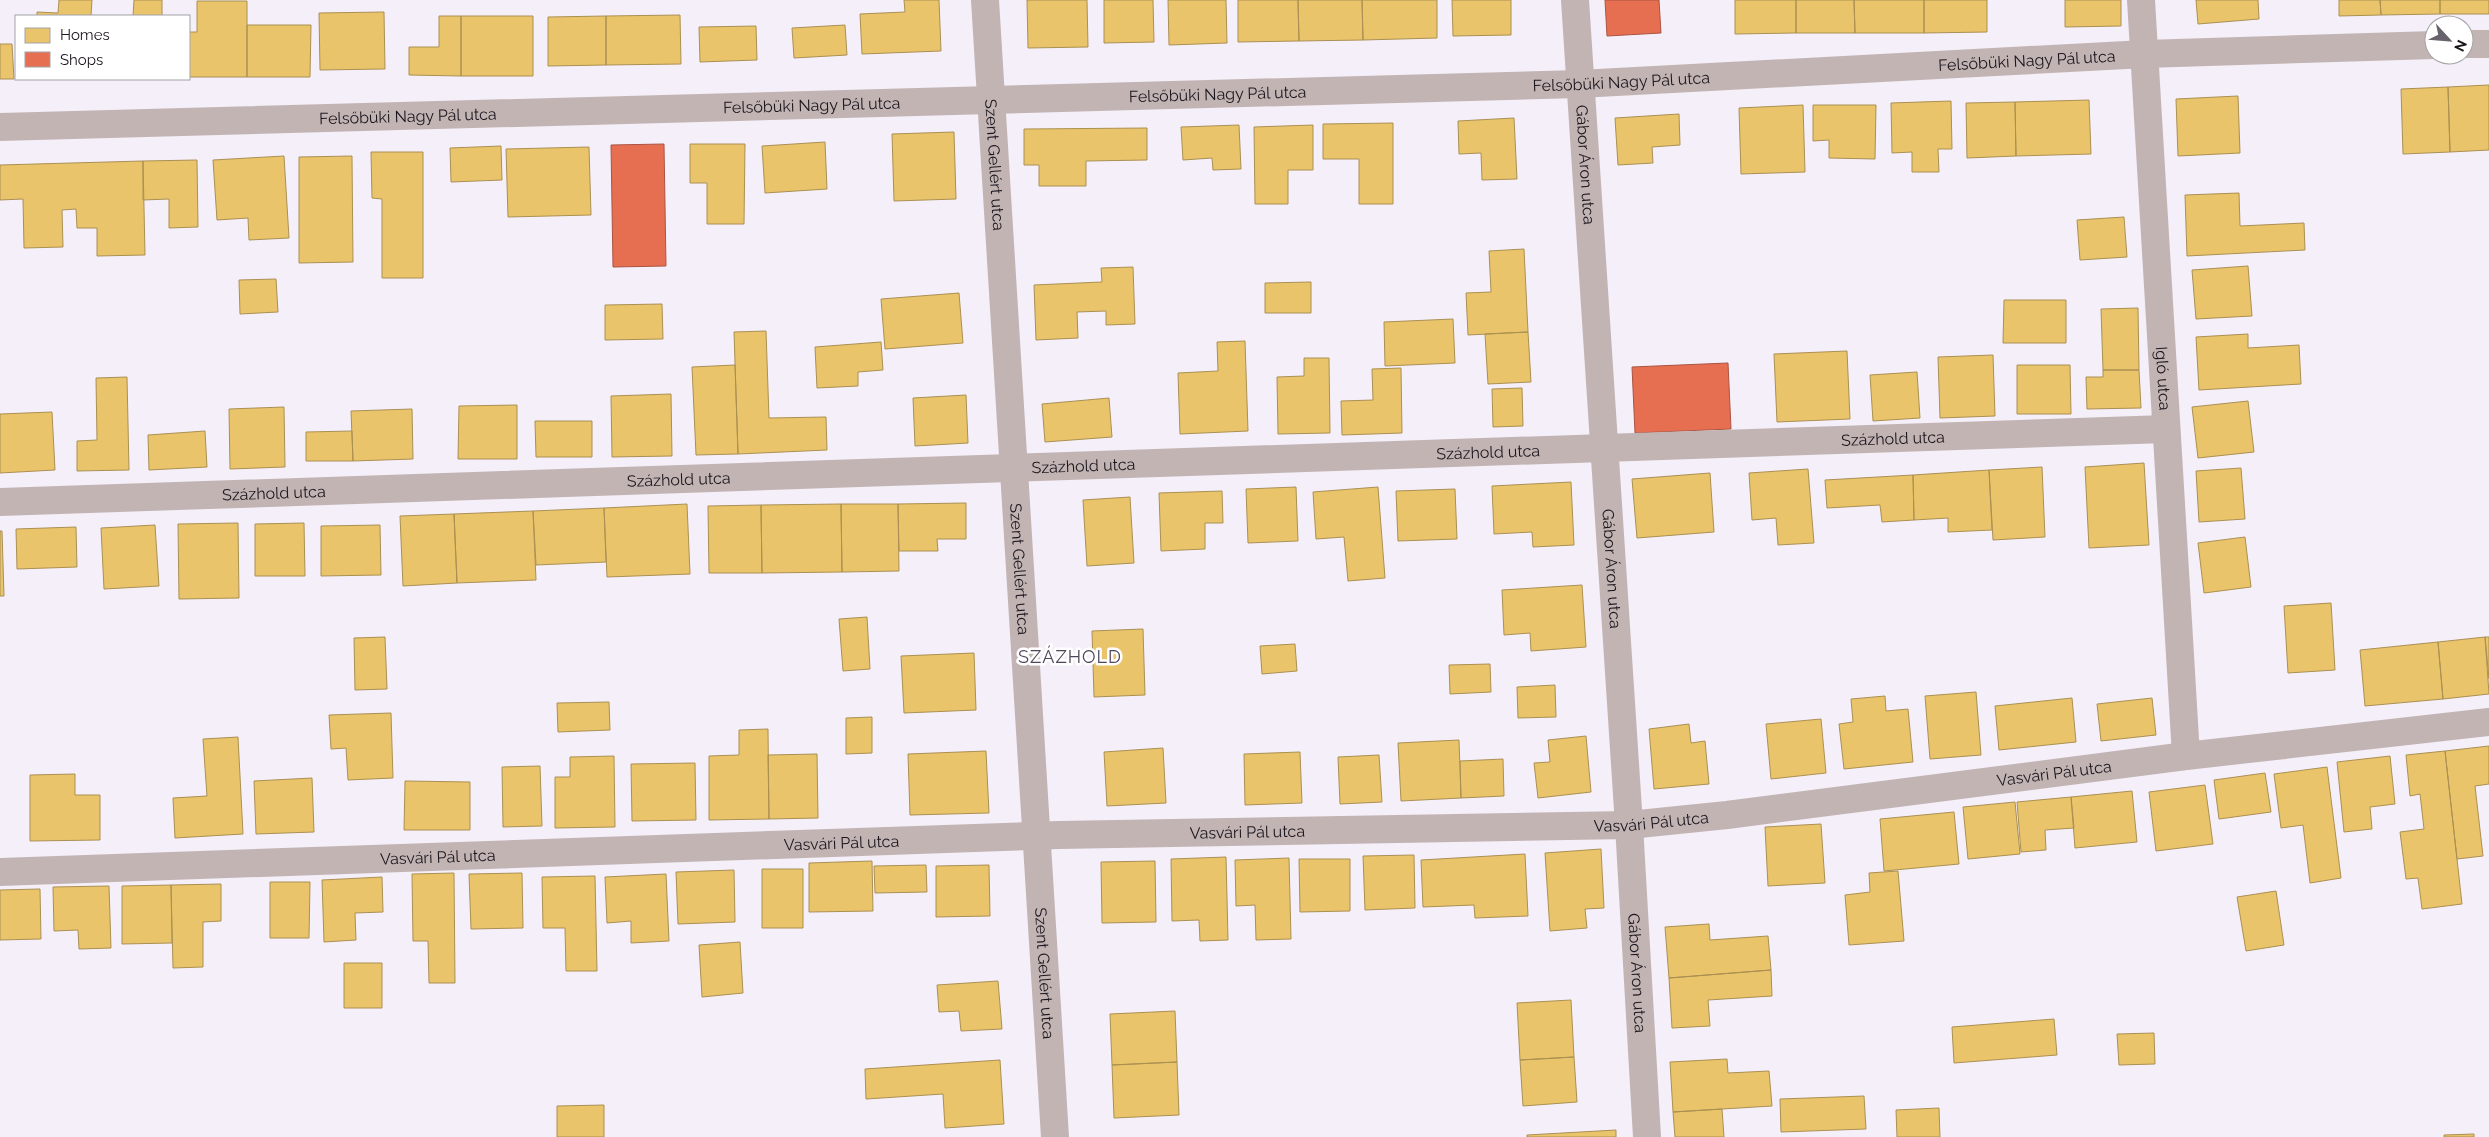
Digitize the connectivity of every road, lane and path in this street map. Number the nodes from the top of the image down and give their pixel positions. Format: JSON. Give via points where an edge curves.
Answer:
{"nodes":[{"id":1,"x":985,"y":0,"type":"edge"},
{"id":2,"x":1575,"y":0,"type":"edge"},
{"id":3,"x":2141,"y":0,"type":"edge"},
{"id":4,"x":2474,"y":44,"type":"edge"},
{"id":5,"x":2489,"y":44,"type":"edge"},
{"id":6,"x":2424,"y":45,"type":"edge"},
{"id":7,"x":2144,"y":54,"type":"junction"},
{"id":8,"x":1579,"y":84,"type":"junction"},
{"id":9,"x":991,"y":100,"type":"junction"},
{"id":10,"x":0,"y":127,"type":"edge"},
{"id":11,"x":2166,"y":429,"type":"junction"},
{"id":12,"x":1604,"y":449,"type":"junction"},
{"id":13,"x":1013,"y":467,"type":"junction"},
{"id":14,"x":0,"y":502,"type":"edge"},
{"id":15,"x":2489,"y":722,"type":"edge"},
{"id":16,"x":2186,"y":756,"type":"junction"},
{"id":17,"x":1629,"y":826,"type":"junction"},
{"id":18,"x":1035,"y":836,"type":"junction"},
{"id":19,"x":0,"y":872,"type":"edge"},
{"id":20,"x":1055,"y":1137,"type":"edge"},
{"id":21,"x":1647,"y":1137,"type":"edge"}],
"edges":[{"from":1,"to":9,"type":"street","name":"Szent Gellért utca"},
{"from":2,"to":8,"type":"street","name":"Gábor Áron utca"},
{"from":3,"to":7,"type":"street","name":"Igló utca"},
{"from":4,"to":5,"type":"street"},
{"from":6,"to":7,"type":"street","name":"Felsőbüki Nagy Pál utca"},
{"from":7,"to":8,"type":"street","name":"Felsőbüki Nagy Pál utca"},
{"from":7,"to":11,"type":"street","name":"Igló utca"},
{"from":8,"to":9,"type":"street","name":"Felsőbüki Nagy Pál utca"},
{"from":8,"to":12,"type":"street","name":"Gábor Áron utca"},
{"from":9,"to":10,"type":"street","name":"Felsőbüki Nagy Pál utca"},
{"from":9,"to":13,"type":"street","name":"Szent Gellért utca"},
{"from":11,"to":12,"type":"street","name":"Százhold utca"},
{"from":11,"to":16,"type":"street","name":"Igló utca"},
{"from":12,"to":13,"type":"street","name":"Százhold utca"},
{"from":12,"to":17,"type":"street","name":"Gábor Áron utca"},
{"from":13,"to":14,"type":"street","name":"Százhold utca"},
{"from":13,"to":18,"type":"street","name":"Szent Gellért utca"},
{"from":15,"to":16,"type":"street","name":"Vasvári Pál utca"},
{"from":16,"to":17,"type":"street","name":"Vasvári Pál utca"},
{"from":17,"to":18,"type":"street","name":"Vasvári Pál utca"},
{"from":17,"to":21,"type":"street","name":"Gábor Áron utca"},
{"from":18,"to":19,"type":"street","name":"Vasvári Pál utca"},
{"from":18,"to":20,"type":"street","name":"Szent Gellért utca","via":[[1042,897]]}]}
